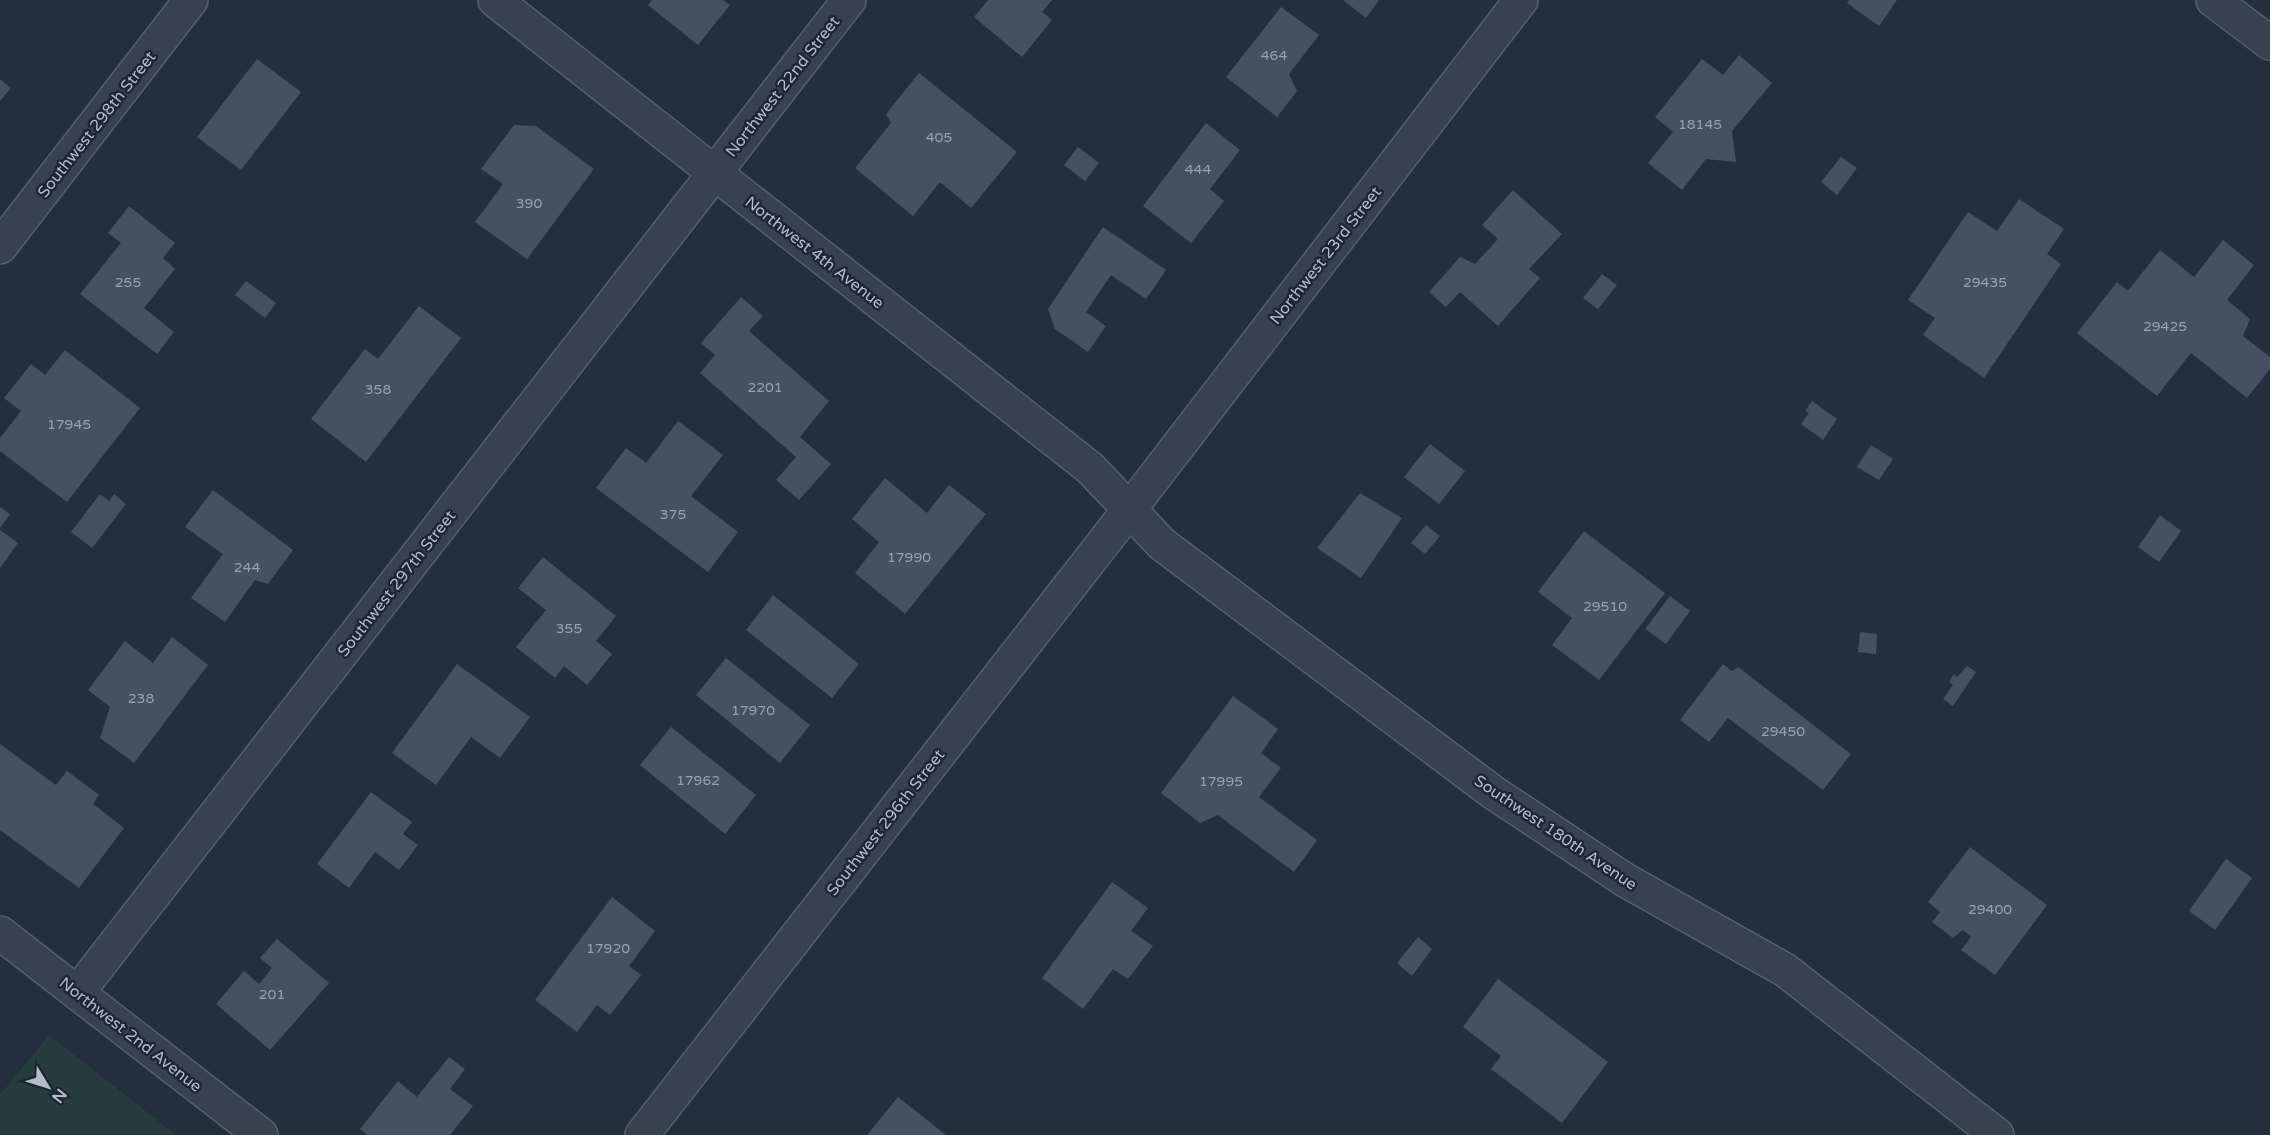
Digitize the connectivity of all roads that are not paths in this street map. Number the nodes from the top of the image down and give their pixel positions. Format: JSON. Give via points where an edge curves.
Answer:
{"nodes":[{"id":1,"x":191,"y":0,"type":"edge"},
{"id":2,"x":495,"y":0,"type":"edge"},
{"id":3,"x":849,"y":0,"type":"edge"},
{"id":4,"x":1521,"y":0,"type":"edge"},
{"id":5,"x":2213,"y":0,"type":"edge"},
{"id":6,"x":2270,"y":43,"type":"edge"},
{"id":7,"x":714,"y":172,"type":"junction"},
{"id":8,"x":0,"y":247,"type":"edge"},
{"id":9,"x":1129,"y":510,"type":"junction"},
{"id":10,"x":0,"y":933,"type":"edge"},
{"id":11,"x":78,"y":993,"type":"junction"},
{"id":12,"x":261,"y":1135,"type":"edge"},
{"id":13,"x":642,"y":1135,"type":"edge"},
{"id":14,"x":1997,"y":1135,"type":"edge"}],
"edges":[{"from":1,"to":8,"type":"street","name":"Southwest 298th Street"},
{"from":2,"to":7,"type":"street","name":"Northwest 4th Avenue"},
{"from":3,"to":7,"type":"street","name":"Northwest 22nd Street"},
{"from":4,"to":9,"type":"street","name":"Northwest 23rd Street"},
{"from":5,"to":6,"type":"street"},
{"from":7,"to":9,"type":"street","name":"Northwest 4th Avenue","via":[[1090,468]]},
{"from":7,"to":11,"type":"street","name":"Southwest 297th Street"},
{"from":9,"to":13,"type":"street","name":"Southwest 296th Street"},
{"from":9,"to":14,"type":"street","name":"Southwest 180th Avenue","via":[[1162,544],[1494,793],[1625,880],[1785,970]]},
{"from":10,"to":11,"type":"street","name":"Northwest 2nd Avenue"},
{"from":11,"to":12,"type":"street","name":"Northwest 2nd Avenue"}]}
